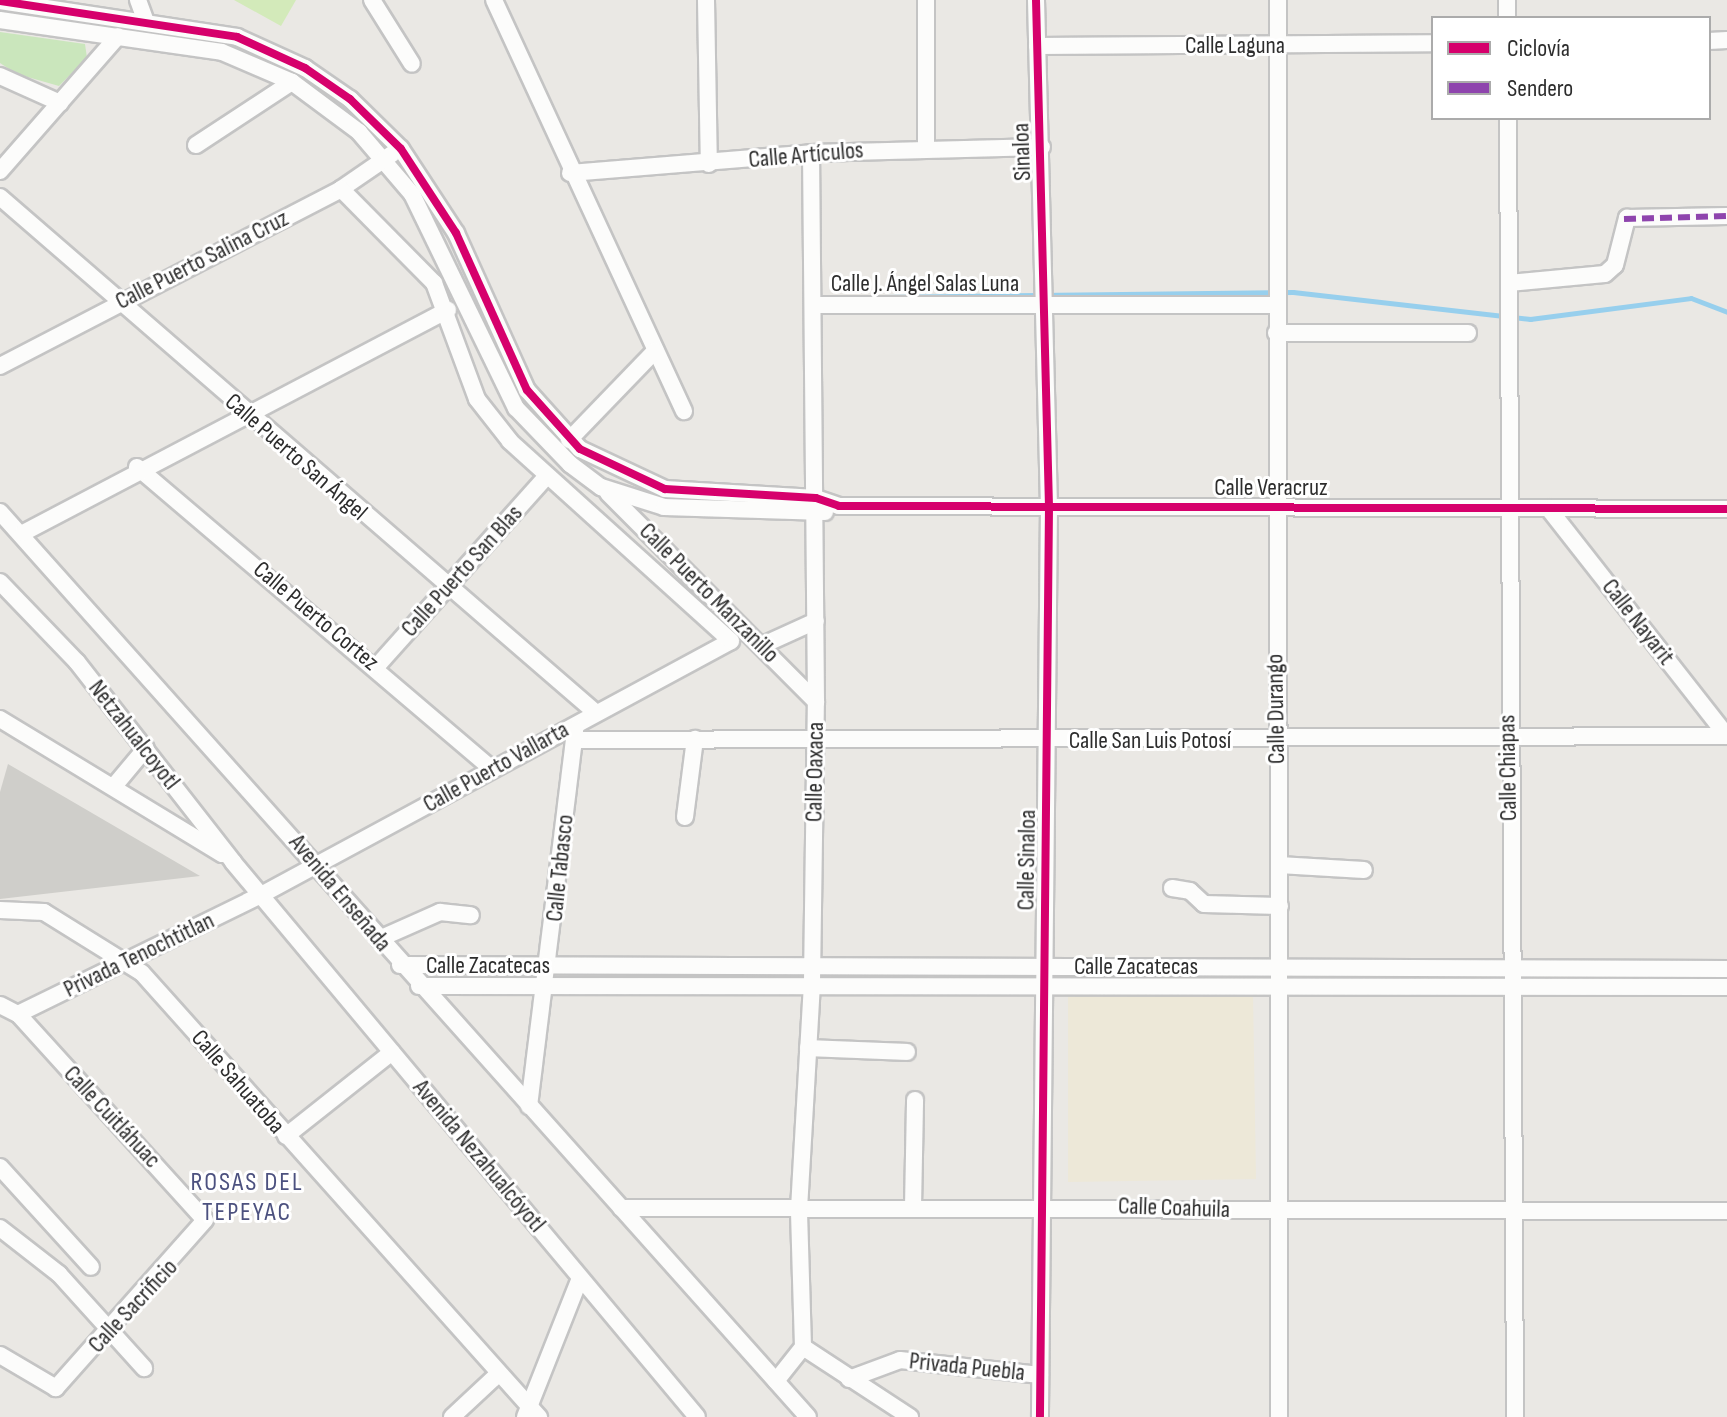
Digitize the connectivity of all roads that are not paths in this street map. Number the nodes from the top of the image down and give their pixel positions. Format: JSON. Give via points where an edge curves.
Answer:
{"nodes":[{"id":1,"x":138,"y":0,"type":"edge"},
{"id":2,"x":372,"y":0,"type":"edge"},
{"id":3,"x":494,"y":0,"type":"edge"},
{"id":4,"x":706,"y":0,"type":"edge"},
{"id":5,"x":926,"y":0,"type":"edge"},
{"id":6,"x":1036,"y":0,"type":"edge"},
{"id":7,"x":1278,"y":0,"type":"edge"},
{"id":8,"x":0,"y":1,"type":"edge"},
{"id":9,"x":94,"y":6,"type":"edge"},
{"id":10,"x":145,"y":19,"type":"junction"},
{"id":11,"x":0,"y":20,"type":"edge"},
{"id":12,"x":118,"y":36,"type":"junction"},
{"id":13,"x":1431,"y":43,"type":"edge"},
{"id":14,"x":1037,"y":46,"type":"junction"},
{"id":15,"x":1279,"y":47,"type":"junction"},
{"id":16,"x":412,"y":64,"type":"dead end"},
{"id":17,"x":0,"y":76,"type":"edge"},
{"id":18,"x":292,"y":82,"type":"junction"},
{"id":19,"x":60,"y":103,"type":"junction"},
{"id":20,"x":1508,"y":120,"type":"edge"},
{"id":21,"x":196,"y":145,"type":"dead end"},
{"id":22,"x":926,"y":147,"type":"junction"},
{"id":23,"x":1042,"y":147,"type":"junction"},
{"id":24,"x":401,"y":149,"type":"junction"},
{"id":25,"x":811,"y":153,"type":"junction"},
{"id":26,"x":385,"y":158,"type":"junction"},
{"id":27,"x":709,"y":164,"type":"junction"},
{"id":28,"x":0,"y":171,"type":"edge"},
{"id":29,"x":570,"y":173,"type":"junction"},
{"id":30,"x":341,"y":189,"type":"junction"},
{"id":31,"x":0,"y":197,"type":"edge"},
{"id":32,"x":1727,"y":216,"type":"edge"},
{"id":33,"x":1509,"y":286,"type":"junction"},
{"id":34,"x":118,"y":303,"type":"junction"},
{"id":35,"x":1045,"y":304,"type":"junction"},
{"id":36,"x":814,"y":305,"type":"junction"},
{"id":37,"x":1276,"y":305,"type":"junction"},
{"id":38,"x":448,"y":310,"type":"junction"},
{"id":39,"x":1276,"y":333,"type":"junction"},
{"id":40,"x":1468,"y":333,"type":"dead end"},
{"id":41,"x":655,"y":351,"type":"junction"},
{"id":42,"x":0,"y":366,"type":"edge"},
{"id":43,"x":684,"y":411,"type":"dead end"},
{"id":44,"x":245,"y":413,"type":"junction"},
{"id":45,"x":569,"y":440,"type":"junction"},
{"id":46,"x":137,"y":467,"type":"junction"},
{"id":47,"x":547,"y":476,"type":"junction"},
{"id":48,"x":655,"y":485,"type":"junction"},
{"id":49,"x":601,"y":487,"type":"junction"},
{"id":50,"x":816,"y":498,"type":"junction"},
{"id":51,"x":649,"y":504,"type":"junction"},
{"id":52,"x":839,"y":506,"type":"junction"},
{"id":53,"x":1049,"y":507,"type":"junction"},
{"id":54,"x":1274,"y":507,"type":"junction"},
{"id":55,"x":1549,"y":509,"type":"junction"},
{"id":56,"x":1727,"y":509,"type":"edge"},
{"id":57,"x":1508,"y":510,"type":"junction"},
{"id":58,"x":0,"y":512,"type":"edge"},
{"id":59,"x":816,"y":517,"type":"junction"},
{"id":60,"x":23,"y":533,"type":"junction"},
{"id":61,"x":0,"y":582,"type":"edge"},
{"id":62,"x":448,"y":585,"type":"junction"},
{"id":63,"x":816,"y":621,"type":"junction"},
{"id":64,"x":763,"y":645,"type":"junction"},
{"id":65,"x":377,"y":666,"type":"junction"},
{"id":66,"x":816,"y":702,"type":"junction"},
{"id":67,"x":595,"y":712,"type":"junction"},
{"id":68,"x":0,"y":719,"type":"edge"},
{"id":69,"x":575,"y":732,"type":"junction"},
{"id":70,"x":1727,"y":736,"type":"edge"},
{"id":71,"x":695,"y":739,"type":"junction"},
{"id":72,"x":1506,"y":739,"type":"junction"},
{"id":73,"x":1050,"y":741,"type":"junction"},
{"id":74,"x":1276,"y":741,"type":"junction"},
{"id":75,"x":815,"y":742,"type":"junction"},
{"id":76,"x":146,"y":748,"type":"junction"},
{"id":77,"x":492,"y":769,"type":"junction"},
{"id":78,"x":115,"y":785,"type":"junction"},
{"id":79,"x":685,"y":817,"type":"dead end"},
{"id":80,"x":233,"y":862,"type":"junction"},
{"id":81,"x":317,"y":864,"type":"junction"},
{"id":82,"x":1279,"y":865,"type":"junction"},
{"id":83,"x":1364,"y":870,"type":"dead end"},
{"id":84,"x":1172,"y":888,"type":"dead end"},
{"id":85,"x":261,"y":895,"type":"junction"},
{"id":86,"x":1280,"y":906,"type":"junction"},
{"id":87,"x":0,"y":910,"type":"edge"},
{"id":88,"x":471,"y":915,"type":"dead end"},
{"id":89,"x":379,"y":939,"type":"junction"},
{"id":90,"x":123,"y":963,"type":"junction"},
{"id":91,"x":400,"y":965,"type":"junction"},
{"id":92,"x":550,"y":966,"type":"junction"},
{"id":93,"x":1281,"y":966,"type":"junction"},
{"id":94,"x":1513,"y":966,"type":"junction"},
{"id":95,"x":1045,"y":968,"type":"junction"},
{"id":96,"x":1727,"y":969,"type":"edge"},
{"id":97,"x":812,"y":972,"type":"junction"},
{"id":98,"x":1514,"y":984,"type":"junction"},
{"id":99,"x":419,"y":986,"type":"junction"},
{"id":100,"x":547,"y":986,"type":"junction"},
{"id":101,"x":1280,"y":986,"type":"junction"},
{"id":102,"x":1045,"y":987,"type":"junction"},
{"id":103,"x":1727,"y":987,"type":"edge"},
{"id":104,"x":0,"y":1005,"type":"edge"},
{"id":105,"x":18,"y":1014,"type":"junction"},
{"id":106,"x":808,"y":1048,"type":"junction"},
{"id":107,"x":392,"y":1052,"type":"junction"},
{"id":108,"x":907,"y":1052,"type":"dead end"},
{"id":109,"x":915,"y":1100,"type":"dead end"},
{"id":110,"x":529,"y":1106,"type":"junction"},
{"id":111,"x":286,"y":1136,"type":"junction"},
{"id":112,"x":0,"y":1167,"type":"edge"},
{"id":113,"x":1045,"y":1204,"type":"junction"},
{"id":114,"x":913,"y":1207,"type":"junction"},
{"id":115,"x":1516,"y":1207,"type":"junction"},
{"id":116,"x":621,"y":1208,"type":"junction"},
{"id":117,"x":799,"y":1209,"type":"junction"},
{"id":118,"x":1278,"y":1210,"type":"junction"},
{"id":119,"x":1727,"y":1211,"type":"edge"},
{"id":120,"x":205,"y":1220,"type":"joint"},
{"id":121,"x":0,"y":1228,"type":"edge"},
{"id":122,"x":91,"y":1267,"type":"dead end"},
{"id":123,"x":580,"y":1278,"type":"junction"},
{"id":124,"x":109,"y":1331,"type":"junction"},
{"id":125,"x":803,"y":1347,"type":"junction"},
{"id":126,"x":0,"y":1355,"type":"edge"},
{"id":127,"x":144,"y":1368,"type":"dead end"},
{"id":128,"x":1040,"y":1375,"type":"junction"},
{"id":129,"x":496,"y":1376,"type":"junction"},
{"id":130,"x":849,"y":1379,"type":"junction"},
{"id":131,"x":776,"y":1381,"type":"junction"},
{"id":132,"x":530,"y":1415,"type":"edge"},
{"id":133,"x":452,"y":1417,"type":"edge"},
{"id":134,"x":697,"y":1417,"type":"edge"},
{"id":135,"x":808,"y":1417,"type":"edge"},
{"id":136,"x":910,"y":1417,"type":"edge"},
{"id":137,"x":1040,"y":1417,"type":"edge"},
{"id":138,"x":1279,"y":1417,"type":"edge"},
{"id":139,"x":1515,"y":1417,"type":"edge"}],
"edges":[{"from":1,"to":10,"type":"street"},
{"from":2,"to":16,"type":"street"},
{"from":3,"to":29,"type":"street"},
{"from":4,"to":27,"type":"street"},
{"from":5,"to":22,"type":"street"},
{"from":6,"to":14,"type":"street","name":"Sinaloa"},
{"from":7,"to":15,"type":"street","name":"Calle Durango"},
{"from":8,"to":9,"type":"street"},
{"from":9,"to":10,"type":"street"},
{"from":10,"to":24,"type":"street","via":[[237,37],[305,68]]},
{"from":11,"to":12,"type":"street","name":"Calle Puerto Manzanillo"},
{"from":12,"to":18,"type":"street","name":"Calle Puerto Manzanillo","via":[[222,52]]},
{"from":12,"to":19,"type":"street"},
{"from":13,"to":15,"type":"street","name":"Calle Laguna"},
{"from":14,"to":15,"type":"street","name":"Calle Laguna"},
{"from":14,"to":23,"type":"street","name":"Sinaloa"},
{"from":15,"to":37,"type":"street","name":"Calle Durango"},
{"from":17,"to":19,"type":"street"},
{"from":18,"to":21,"type":"street"},
{"from":18,"to":26,"type":"street","name":"Calle Puerto Manzanillo"},
{"from":19,"to":28,"type":"street"},
{"from":20,"to":33,"type":"street","name":"Calle Chiapas"},
{"from":22,"to":23,"type":"street","name":"Calle Artículos"},
{"from":22,"to":25,"type":"street","name":"Calle Artículos"},
{"from":23,"to":35,"type":"street","name":"Sinaloa"},
{"from":24,"to":26,"type":"street","name":"Calle Puerto Salina Cruz"},
{"from":24,"to":45,"type":"street","via":[[456,233],[510,362]]},
{"from":25,"to":27,"type":"street","name":"Calle Artículos"},
{"from":25,"to":36,"type":"street","name":"Calle Oaxaca"},
{"from":26,"to":30,"type":"street","name":"Calle Puerto Salina Cruz"},
{"from":26,"to":49,"type":"street","name":"Calle Puerto Manzanillo","via":[[438,236],[516,408]]},
{"from":27,"to":29,"type":"street","name":"Calle Artículos"},
{"from":29,"to":41,"type":"street"},
{"from":30,"to":34,"type":"street","name":"Calle Puerto Salina Cruz"},
{"from":30,"to":38,"type":"street","via":[[414,259]]},
{"from":31,"to":34,"type":"street","name":"Calle Puerto San Ángel"},
{"from":32,"to":33,"type":"street","via":[[1624,219],[1611,271]]},
{"from":33,"to":57,"type":"street","name":"Calle Chiapas"},
{"from":34,"to":42,"type":"street","name":"Calle Puerto Salina Cruz"},
{"from":34,"to":44,"type":"street","name":"Calle Puerto San Ángel"},
{"from":35,"to":36,"type":"street","name":"Calle J. Ángel Salas Luna"},
{"from":35,"to":37,"type":"street","name":"Calle J. Ángel Salas Luna"},
{"from":35,"to":53,"type":"street","name":"Calle Sinaloa"},
{"from":36,"to":50,"type":"street","name":"Calle Oaxaca"},
{"from":37,"to":39,"type":"street","name":"Calle Durango"},
{"from":38,"to":44,"type":"street"},
{"from":38,"to":47,"type":"street","via":[[477,399]]},
{"from":39,"to":40,"type":"street"},
{"from":39,"to":54,"type":"street","name":"Calle Durango"},
{"from":41,"to":43,"type":"street"},
{"from":41,"to":45,"type":"street"},
{"from":44,"to":46,"type":"street"},
{"from":44,"to":62,"type":"street","name":"Calle Puerto San Ángel"},
{"from":45,"to":48,"type":"street","name":"Calle Veracruz"},
{"from":46,"to":60,"type":"street"},
{"from":46,"to":65,"type":"street","name":"Calle Puerto Cortez"},
{"from":47,"to":62,"type":"street","name":"Calle Puerto San Blas"},
{"from":47,"to":67,"type":"street","name":"Calle Puerto Vallarta","via":[[731,640]]},
{"from":48,"to":50,"type":"street","name":"Calle Veracruz","via":[[702,495]]},
{"from":48,"to":51,"type":"street"},
{"from":49,"to":51,"type":"street"},
{"from":49,"to":64,"type":"street","name":"Calle Puerto Manzanillo"},
{"from":50,"to":52,"type":"street","name":"Calle Veracruz"},
{"from":50,"to":59,"type":"street","name":"Calle Oaxaca"},
{"from":51,"to":59,"type":"street"},
{"from":52,"to":53,"type":"street","name":"Calle Veracruz"},
{"from":52,"to":59,"type":"street","name":"Calle Veracruz"},
{"from":53,"to":54,"type":"street","name":"Calle Veracruz"},
{"from":53,"to":73,"type":"street","name":"Calle Sinaloa"},
{"from":54,"to":57,"type":"street","name":"Calle Veracruz"},
{"from":54,"to":74,"type":"street","name":"Calle Durango"},
{"from":55,"to":56,"type":"street","name":"Calle Veracruz"},
{"from":55,"to":57,"type":"street","name":"Calle Veracruz"},
{"from":55,"to":70,"type":"street","name":"Calle Nayarit"},
{"from":57,"to":72,"type":"street","name":"Calle Chiapas"},
{"from":58,"to":60,"type":"street","name":"Avenida Enseñada"},
{"from":59,"to":63,"type":"street","name":"Calle Oaxaca"},
{"from":60,"to":81,"type":"street","name":"Avenida Enseñada"},
{"from":61,"to":76,"type":"street","name":"Netzahualcoyotl"},
{"from":62,"to":65,"type":"street","name":"Calle Puerto San Blas"},
{"from":62,"to":67,"type":"street","name":"Calle Puerto San Ángel"},
{"from":63,"to":64,"type":"street"},
{"from":63,"to":66,"type":"street","name":"Calle Oaxaca"},
{"from":64,"to":66,"type":"street","name":"Calle Puerto Manzanillo"},
{"from":65,"to":77,"type":"street","name":"Calle Puerto Cortez"},
{"from":66,"to":75,"type":"street","name":"Calle Oaxaca"},
{"from":67,"to":69,"type":"street","name":"Calle Puerto Vallarta"},
{"from":68,"to":78,"type":"street"},
{"from":69,"to":71,"type":"street","name":"Calle San Luis Potosí"},
{"from":69,"to":77,"type":"street","name":"Calle Puerto Vallarta"},
{"from":69,"to":92,"type":"street","name":"Calle Tabasco"},
{"from":70,"to":72,"type":"street","name":"Calle San Luis Potosí"},
{"from":71,"to":75,"type":"street","name":"Calle San Luis Potosí"},
{"from":71,"to":79,"type":"street"},
{"from":72,"to":74,"type":"street","name":"Calle San Luis Potosí"},
{"from":72,"to":94,"type":"street","name":"Calle Chiapas"},
{"from":73,"to":74,"type":"street","name":"Calle San Luis Potosí"},
{"from":73,"to":75,"type":"street","name":"Calle San Luis Potosí"},
{"from":73,"to":95,"type":"street","name":"Calle Sinaloa"},
{"from":74,"to":82,"type":"street","name":"Calle Durango"},
{"from":75,"to":97,"type":"street","name":"Calle Oaxaca"},
{"from":76,"to":78,"type":"street"},
{"from":76,"to":80,"type":"street","name":"Netzahualcoyotl"},
{"from":77,"to":81,"type":"street","name":"Calle Puerto Vallarta"},
{"from":78,"to":80,"type":"street"},
{"from":80,"to":85,"type":"street","name":"Netzahualcoyotl"},
{"from":81,"to":85,"type":"street","name":"Calle Puerto Vallarta"},
{"from":81,"to":89,"type":"street","name":"Avenida Enseñada"},
{"from":82,"to":83,"type":"street"},
{"from":82,"to":86,"type":"street","name":"Calle Durango"},
{"from":84,"to":86,"type":"street","via":[[1190,891],[1204,904]]},
{"from":85,"to":90,"type":"street","name":"Privada Tenochtitlan"},
{"from":85,"to":107,"type":"street","name":"Avenida Nezahualcóyotl"},
{"from":86,"to":93,"type":"street","name":"Calle Durango"},
{"from":87,"to":90,"type":"street","name":"Calle Sahuatoba","via":[[44,912]]},
{"from":88,"to":89,"type":"street","via":[[440,912]]},
{"from":89,"to":91,"type":"street","name":"Avenida Enseñada"},
{"from":90,"to":105,"type":"street","name":"Privada Tenochtitlan"},
{"from":90,"to":111,"type":"street","name":"Calle Sahuatoba","via":[[142,973]]},
{"from":91,"to":92,"type":"street","name":"Calle Zacatecas"},
{"from":91,"to":99,"type":"street","name":"Avenida Enseñada"},
{"from":92,"to":97,"type":"street","name":"Calle Zacatecas"},
{"from":92,"to":100,"type":"street","name":"Calle Tabasco"},
{"from":93,"to":94,"type":"street","name":"Calle Zacatecas"},
{"from":93,"to":95,"type":"street","name":"Calle Zacatecas"},
{"from":93,"to":101,"type":"street","name":"Calle Durango"},
{"from":94,"to":96,"type":"street","name":"Calle Zacatecas"},
{"from":94,"to":98,"type":"street","name":"Calle Chiapas"},
{"from":95,"to":97,"type":"street","name":"Calle Zacatecas"},
{"from":95,"to":102,"type":"street","name":"Calle Sinaloa"},
{"from":97,"to":100,"type":"street","name":"Calle Zacatecas"},
{"from":97,"to":102,"type":"street","name":"Calle Zacatecas"},
{"from":97,"to":106,"type":"street","name":"Calle Oaxaca"},
{"from":98,"to":101,"type":"street","name":"Calle Zacatecas"},
{"from":98,"to":103,"type":"street","name":"Calle Zacatecas"},
{"from":98,"to":115,"type":"street","name":"Calle Chiapas"},
{"from":99,"to":100,"type":"street","name":"Calle Zacatecas"},
{"from":99,"to":110,"type":"street","name":"Avenida Enseñada"},
{"from":100,"to":110,"type":"street","name":"Calle Tabasco"},
{"from":101,"to":102,"type":"street","name":"Calle Zacatecas"},
{"from":101,"to":118,"type":"street","name":"Calle Durango"},
{"from":102,"to":113,"type":"street","name":"Calle Sinaloa"},
{"from":104,"to":105,"type":"street"},
{"from":105,"to":120,"type":"street","name":"Calle Cuitláhuac"},
{"from":106,"to":108,"type":"street"},
{"from":106,"to":117,"type":"street","name":"Calle Oaxaca"},
{"from":107,"to":111,"type":"street"},
{"from":107,"to":123,"type":"street","name":"Avenida Nezahualcóyotl"},
{"from":109,"to":114,"type":"street"},
{"from":110,"to":116,"type":"street","name":"Avenida Enseñada"},
{"from":111,"to":129,"type":"street","name":"Calle Sahuatoba"},
{"from":112,"to":122,"type":"street"},
{"from":113,"to":114,"type":"street","name":"Calle Coahuila"},
{"from":113,"to":118,"type":"street","name":"Calle Coahuila"},
{"from":113,"to":128,"type":"street","name":"Calle Sinaloa"},
{"from":114,"to":117,"type":"street","name":"Calle Coahuila"},
{"from":115,"to":118,"type":"street","name":"Calle Coahuila"},
{"from":115,"to":119,"type":"street","name":"Calle Coahuila"},
{"from":115,"to":139,"type":"street","name":"Calle Chiapas"},
{"from":116,"to":117,"type":"street","name":"Calle Coahuila"},
{"from":116,"to":131,"type":"street","name":"Avenida Enseñada"},
{"from":117,"to":125,"type":"street","name":"Calle Oaxaca"},
{"from":118,"to":138,"type":"street","name":"Calle Durango"},
{"from":120,"to":124,"type":"street","name":"Calle Sacrificio"},
{"from":121,"to":124,"type":"street","via":[[59,1274]]},
{"from":123,"to":132,"type":"street"},
{"from":123,"to":134,"type":"street","name":"Avenida Nezahualcóyotl"},
{"from":124,"to":126,"type":"street","name":"Calle Sacrificio","via":[[56,1388]]},
{"from":124,"to":127,"type":"street"},
{"from":125,"to":130,"type":"street"},
{"from":125,"to":131,"type":"street"},
{"from":128,"to":130,"type":"street","name":"Privada Puebla","via":[[900,1360]]},
{"from":128,"to":137,"type":"street","name":"Calle Sinaloa"},
{"from":129,"to":132,"type":"street","name":"Calle Sahuatoba"},
{"from":129,"to":133,"type":"street"},
{"from":130,"to":136,"type":"street"},
{"from":131,"to":135,"type":"street","name":"Avenida Enseñada"}]}
